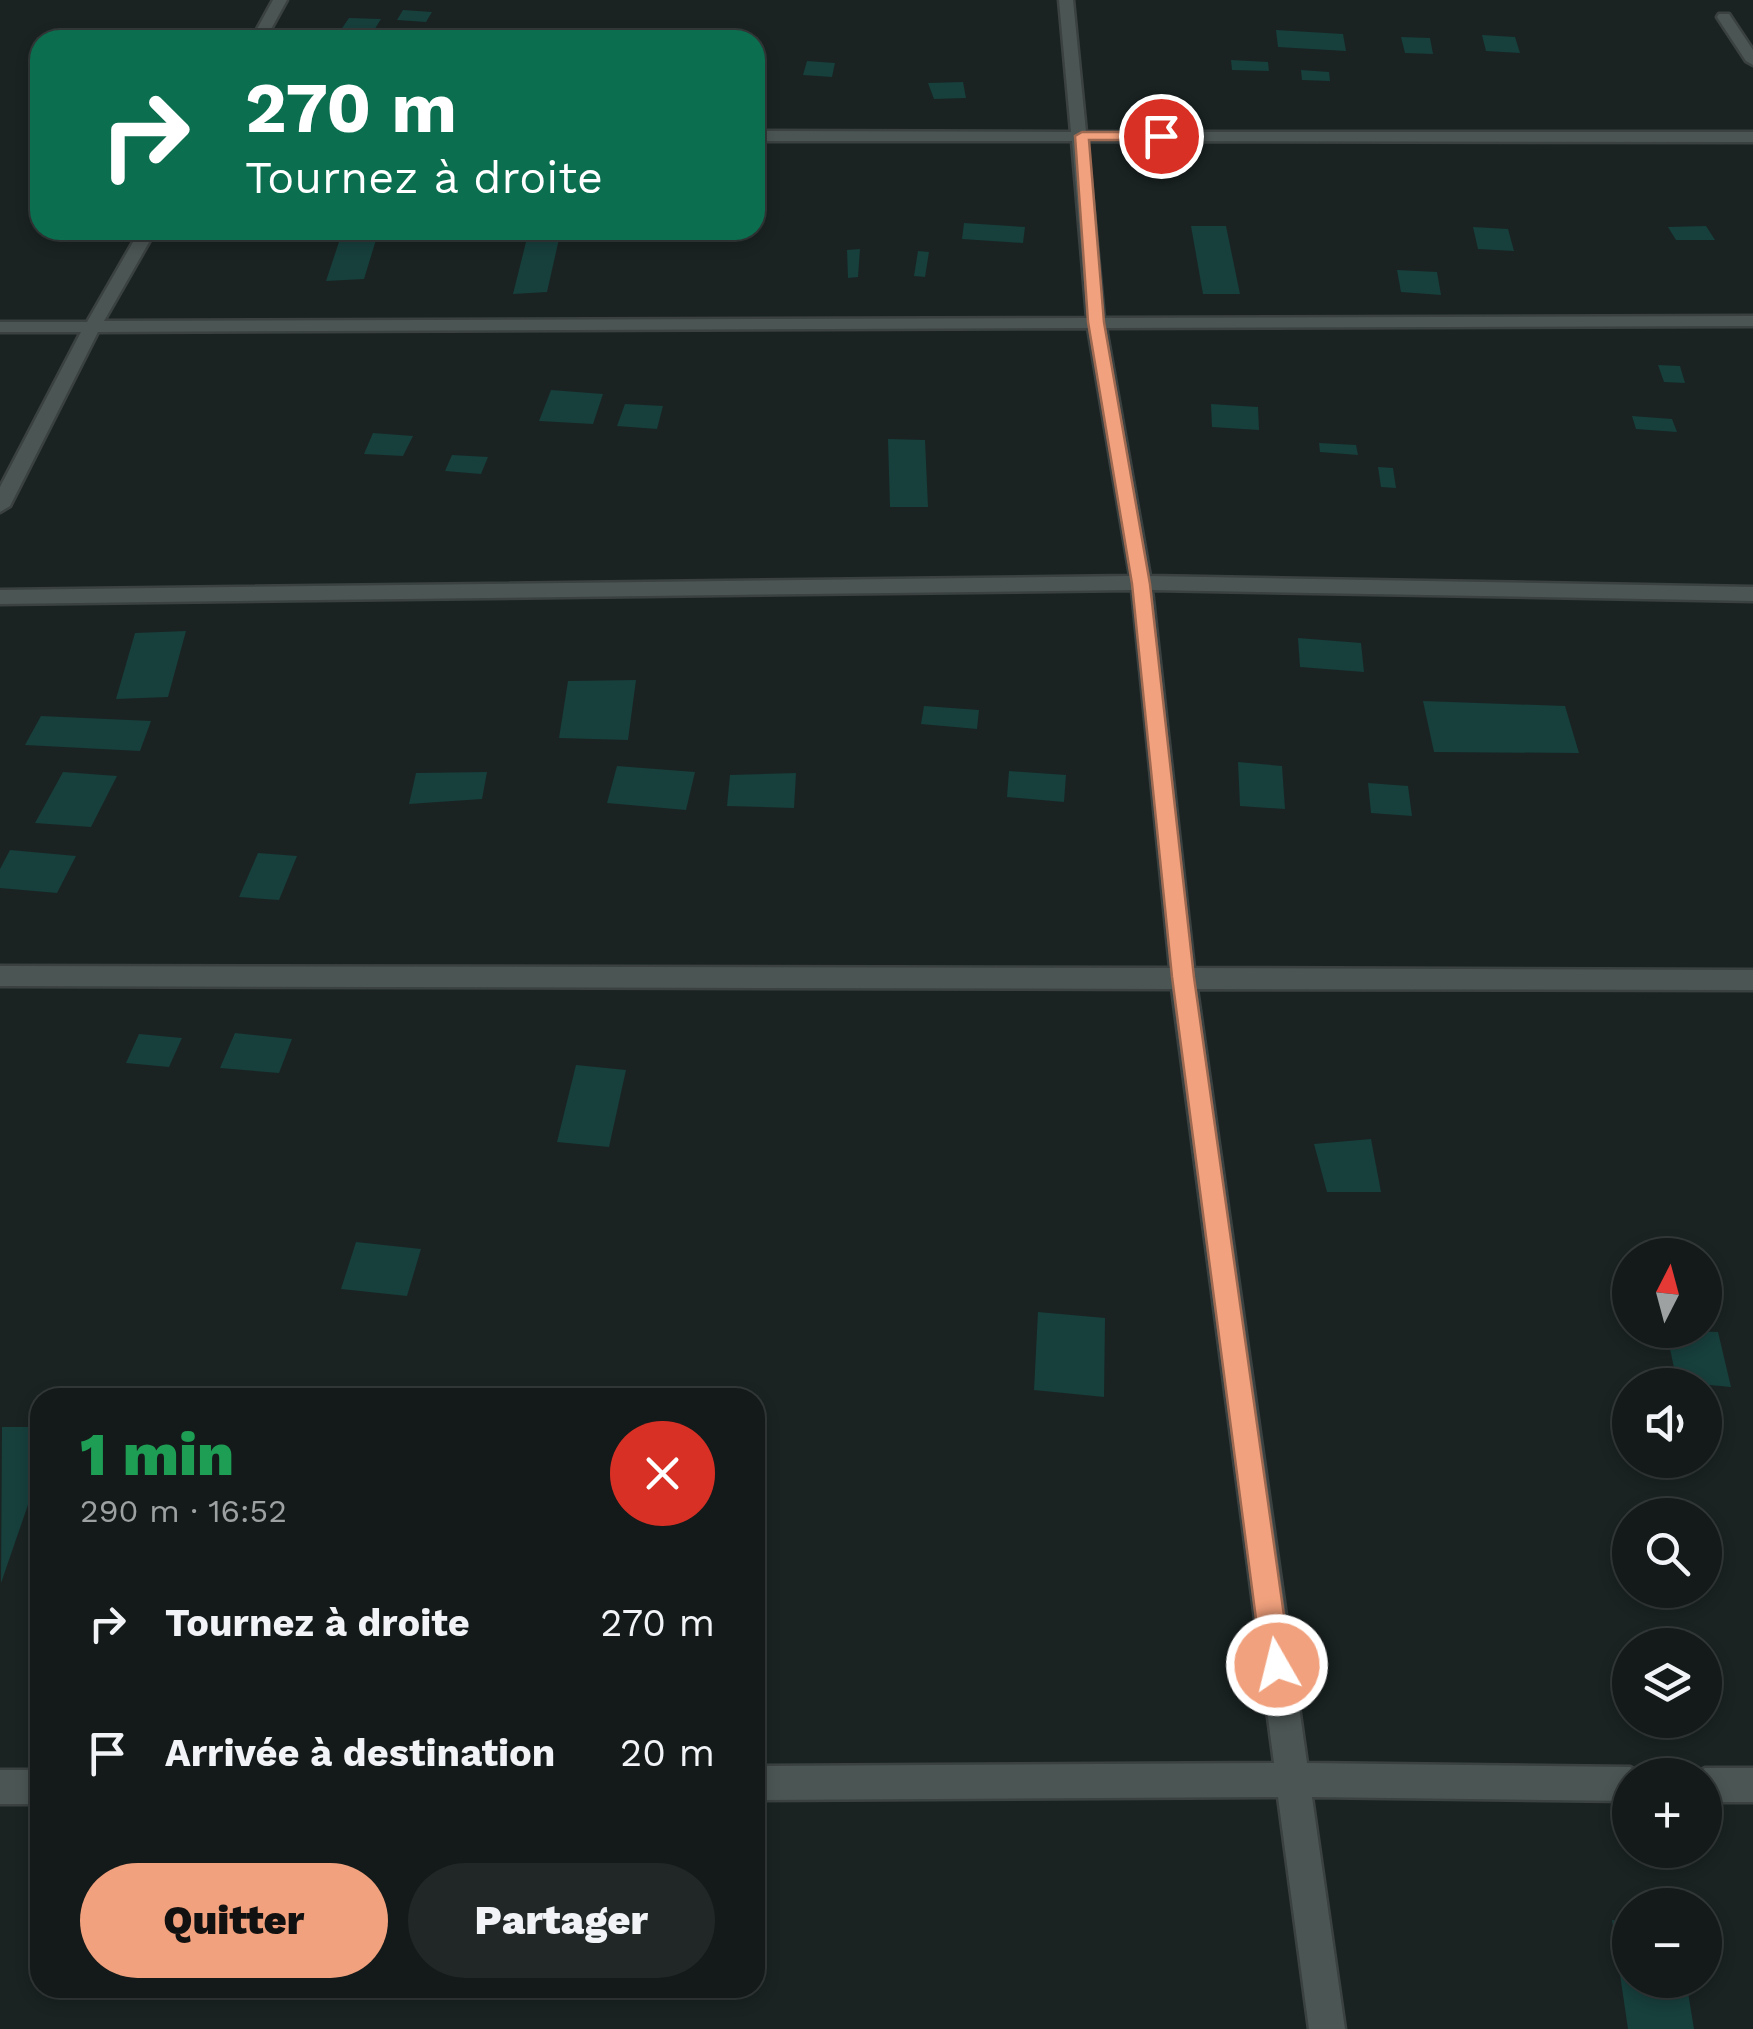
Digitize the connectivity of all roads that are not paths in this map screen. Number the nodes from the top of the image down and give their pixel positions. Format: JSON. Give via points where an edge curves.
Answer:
{"nodes":[{"id":1,"x":280,"y":0,"type":"edge"},
{"id":2,"x":1066,"y":0,"type":"edge"},
{"id":3,"x":1724,"y":17,"type":"dead end"},
{"id":4,"x":264,"y":30,"type":"edge"},
{"id":5,"x":1753,"y":61,"type":"edge"},
{"id":6,"x":765,"y":136,"type":"edge"},
{"id":7,"x":1082,"y":136,"type":"junction"},
{"id":8,"x":1753,"y":137,"type":"edge"},
{"id":9,"x":142,"y":240,"type":"edge"},
{"id":10,"x":1753,"y":321,"type":"edge"},
{"id":11,"x":1096,"y":322,"type":"junction"},
{"id":12,"x":92,"y":326,"type":"junction"},
{"id":13,"x":0,"y":327,"type":"edge"},
{"id":14,"x":0,"y":506,"type":"edge"},
{"id":15,"x":1141,"y":584,"type":"junction"},
{"id":16,"x":1753,"y":594,"type":"edge"},
{"id":17,"x":0,"y":597,"type":"edge"},
{"id":18,"x":0,"y":976,"type":"edge"},
{"id":19,"x":1183,"y":977,"type":"junction"},
{"id":20,"x":1753,"y":980,"type":"edge"},
{"id":21,"x":1292,"y":1780,"type":"junction"},
{"id":22,"x":765,"y":1783,"type":"edge"},
{"id":23,"x":1612,"y":1784,"type":"edge"},
{"id":24,"x":1722,"y":1785,"type":"edge"},
{"id":25,"x":1753,"y":1785,"type":"edge"},
{"id":26,"x":0,"y":1787,"type":"edge"},
{"id":27,"x":30,"y":1787,"type":"edge"},
{"id":28,"x":1326,"y":2029,"type":"edge"}],
"edges":[{"from":1,"to":4,"type":"street"},
{"from":2,"to":7,"type":"street"},
{"from":3,"to":5,"type":"street"},
{"from":6,"to":7,"type":"street"},
{"from":7,"to":8,"type":"street"},
{"from":7,"to":11,"type":"street"},
{"from":9,"to":12,"type":"street"},
{"from":10,"to":11,"type":"street"},
{"from":11,"to":12,"type":"street"},
{"from":11,"to":15,"type":"street"},
{"from":12,"to":13,"type":"street"},
{"from":12,"to":14,"type":"street"},
{"from":15,"to":16,"type":"street"},
{"from":15,"to":17,"type":"street"},
{"from":15,"to":19,"type":"street"},
{"from":18,"to":19,"type":"street"},
{"from":19,"to":20,"type":"street"},
{"from":19,"to":21,"type":"street"},
{"from":21,"to":22,"type":"street"},
{"from":21,"to":23,"type":"street"},
{"from":21,"to":28,"type":"street"},
{"from":24,"to":25,"type":"street"},
{"from":26,"to":27,"type":"street"}]}
